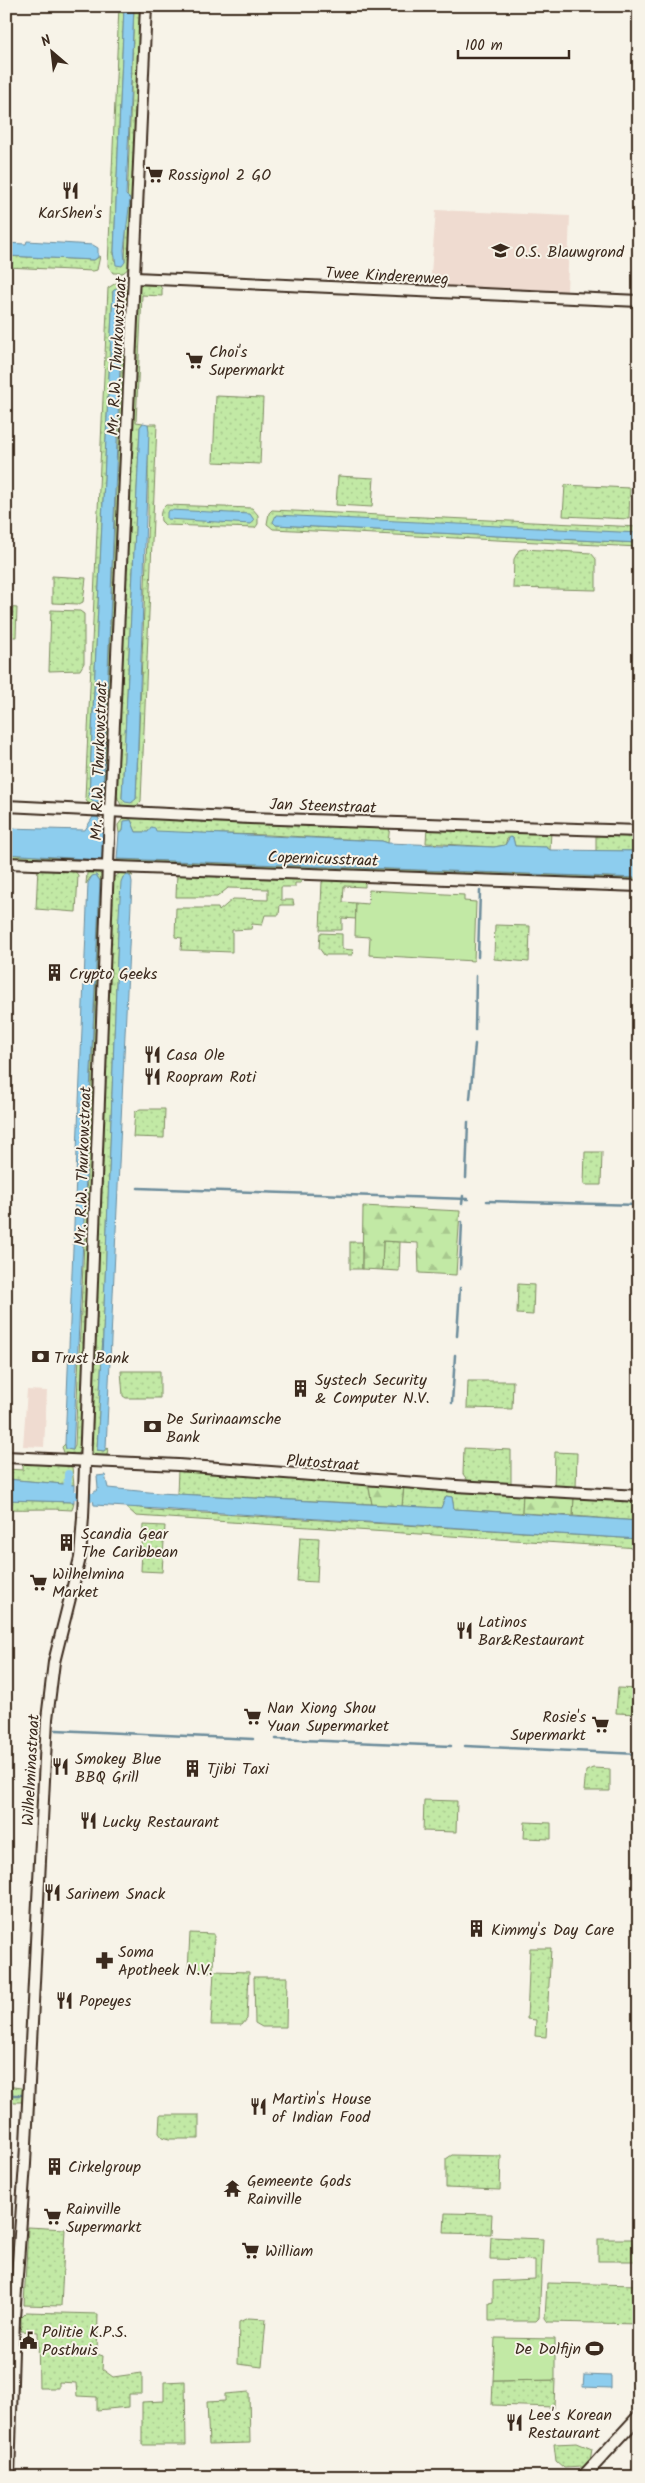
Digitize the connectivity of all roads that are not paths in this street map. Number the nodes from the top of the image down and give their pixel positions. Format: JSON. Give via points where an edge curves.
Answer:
{"nodes":[{"id":1,"x":146,"y":6,"type":"edge"},
{"id":2,"x":135,"y":278,"type":"junction"},
{"id":3,"x":639,"y":302,"type":"edge"},
{"id":4,"x":6,"y":806,"type":"edge"},
{"id":5,"x":110,"y":812,"type":"junction"},
{"id":6,"x":639,"y":831,"type":"edge"},
{"id":7,"x":6,"y":863,"type":"edge"},
{"id":8,"x":110,"y":865,"type":"junction"},
{"id":9,"x":639,"y":886,"type":"edge"},
{"id":10,"x":6,"y":1457,"type":"edge"},
{"id":11,"x":84,"y":1467,"type":"junction"},
{"id":12,"x":639,"y":1496,"type":"edge"},
{"id":13,"x":83,"y":1517,"type":"joint"},
{"id":14,"x":639,"y":2416,"type":"edge"},
{"id":15,"x":9,"y":2477,"type":"edge"},
{"id":16,"x":582,"y":2477,"type":"edge"}],
"edges":[{"from":1,"to":2,"type":"street","name":"Mr. R.W. Thurkowstraat"},
{"from":2,"to":3,"type":"street","name":"Twee Kinderenweg"},
{"from":2,"to":5,"type":"street","name":"Mr. R.W. Thurkowstraat"},
{"from":4,"to":5,"type":"street","name":"Jan Steenstraat"},
{"from":5,"to":6,"type":"street","name":"Jan Steenstraat"},
{"from":5,"to":8,"type":"street","name":"Mr. R.W. Thurkowstraat"},
{"from":7,"to":8,"type":"street","name":"Copernicusstraat"},
{"from":8,"to":9,"type":"street","name":"Copernicusstraat"},
{"from":8,"to":11,"type":"street","name":"Mr. R.W. Thurkowstraat"},
{"from":10,"to":11,"type":"street","name":"Plutostraat"},
{"from":11,"to":12,"type":"street","name":"Plutostraat","via":[[178,1465]]},
{"from":11,"to":13,"type":"street","name":"Mr. R.W. Thurkowstraat"},
{"from":13,"to":15,"type":"street","name":"Wilhelminastraat","via":[[80,1558],[54,1662],[47,1719]]},
{"from":14,"to":16,"type":"main road"}]}
